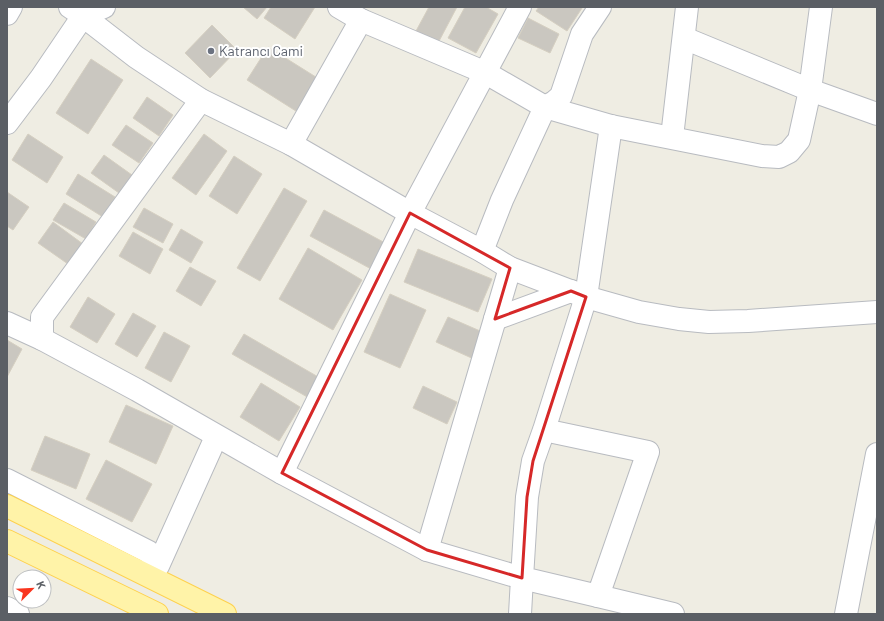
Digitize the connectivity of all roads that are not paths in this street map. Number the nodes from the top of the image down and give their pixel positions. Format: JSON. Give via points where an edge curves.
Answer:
{"nodes":[{"id":1,"x":12,"y":7,"type":"edge"},
{"id":2,"x":104,"y":7,"type":"edge"},
{"id":3,"x":520,"y":7,"type":"edge"},
{"id":4,"x":600,"y":7,"type":"edge"},
{"id":5,"x":687,"y":7,"type":"edge"},
{"id":6,"x":821,"y":7,"type":"edge"},
{"id":7,"x":77,"y":12,"type":"edge"},
{"id":8,"x":349,"y":12,"type":"edge"},
{"id":9,"x":7,"y":14,"type":"edge"},
{"id":10,"x":684,"y":38,"type":"junction"},
{"id":11,"x":486,"y":73,"type":"junction"},
{"id":12,"x":810,"y":90,"type":"junction"},
{"id":13,"x":202,"y":100,"type":"junction"},
{"id":14,"x":545,"y":107,"type":"junction"},
{"id":15,"x":877,"y":114,"type":"edge"},
{"id":16,"x":7,"y":123,"type":"edge"},
{"id":17,"x":611,"y":126,"type":"junction"},
{"id":18,"x":672,"y":137,"type":"junction"},
{"id":19,"x":291,"y":144,"type":"junction"},
{"id":20,"x":410,"y":213,"type":"junction"},
{"id":21,"x":482,"y":251,"type":"junction"},
{"id":22,"x":510,"y":268,"type":"junction"},
{"id":23,"x":578,"y":294,"type":"junction"},
{"id":24,"x":877,"y":312,"type":"edge"},
{"id":25,"x":495,"y":319,"type":"junction"},
{"id":26,"x":7,"y":323,"type":"edge"},
{"id":27,"x":42,"y":339,"type":"junction"},
{"id":28,"x":544,"y":430,"type":"junction"},
{"id":29,"x":216,"y":437,"type":"junction"},
{"id":30,"x":877,"y":454,"type":"edge"},
{"id":31,"x":282,"y":473,"type":"junction"},
{"id":32,"x":7,"y":480,"type":"edge"},
{"id":33,"x":7,"y":506,"type":"edge"},
{"id":34,"x":7,"y":541,"type":"edge"},
{"id":35,"x":427,"y":550,"type":"junction"},
{"id":36,"x":522,"y":578,"type":"junction"},
{"id":37,"x":598,"y":596,"type":"junction"},
{"id":38,"x":7,"y":608,"type":"edge"},
{"id":39,"x":18,"y":614,"type":"edge"},
{"id":40,"x":157,"y":614,"type":"edge"},
{"id":41,"x":225,"y":614,"type":"edge"},
{"id":42,"x":520,"y":614,"type":"edge"},
{"id":43,"x":673,"y":614,"type":"edge"},
{"id":44,"x":846,"y":614,"type":"edge"}],
"edges":[{"from":1,"to":9,"type":"street"},
{"from":2,"to":7,"type":"street"},
{"from":3,"to":11,"type":"street"},
{"from":4,"to":14,"type":"street","via":[[582,34],[561,96]]},
{"from":5,"to":10,"type":"street"},
{"from":6,"to":12,"type":"street"},
{"from":7,"to":13,"type":"street","via":[[136,57]]},
{"from":7,"to":16,"type":"street","via":[[41,78]]},
{"from":8,"to":11,"type":"street"},
{"from":8,"to":19,"type":"street"},
{"from":10,"to":12,"type":"street"},
{"from":10,"to":18,"type":"street"},
{"from":11,"to":14,"type":"street"},
{"from":11,"to":20,"type":"street"},
{"from":12,"to":15,"type":"street"},
{"from":12,"to":18,"type":"street","via":[[799,140],[789,152],[779,157],[762,156]]},
{"from":13,"to":19,"type":"street"},
{"from":13,"to":27,"type":"street","via":[[42,317]]},
{"from":14,"to":17,"type":"street"},
{"from":14,"to":21,"type":"street","via":[[502,200]]},
{"from":17,"to":18,"type":"street"},
{"from":17,"to":23,"type":"street"},
{"from":19,"to":20,"type":"street"},
{"from":20,"to":21,"type":"street"},
{"from":20,"to":31,"type":"street"},
{"from":21,"to":22,"type":"street"},
{"from":22,"to":23,"type":"street"},
{"from":22,"to":25,"type":"street"},
{"from":23,"to":24,"type":"street","via":[[639,312],[709,322]]},
{"from":23,"to":25,"type":"street"},
{"from":23,"to":28,"type":"street"},
{"from":25,"to":35,"type":"street"},
{"from":26,"to":27,"type":"street"},
{"from":27,"to":29,"type":"street"},
{"from":28,"to":36,"type":"street","via":[[533,461],[527,497]]},
{"from":28,"to":37,"type":"street","via":[[648,452]]},
{"from":29,"to":31,"type":"street"},
{"from":29,"to":32,"type":"street","via":[[158,566],[148,552]]},
{"from":30,"to":44,"type":"street"},
{"from":31,"to":35,"type":"street"},
{"from":33,"to":41,"type":"main road"},
{"from":34,"to":40,"type":"main road"},
{"from":35,"to":36,"type":"street"},
{"from":36,"to":37,"type":"street"},
{"from":36,"to":42,"type":"street"},
{"from":37,"to":43,"type":"street"},
{"from":38,"to":39,"type":"street"}]}
